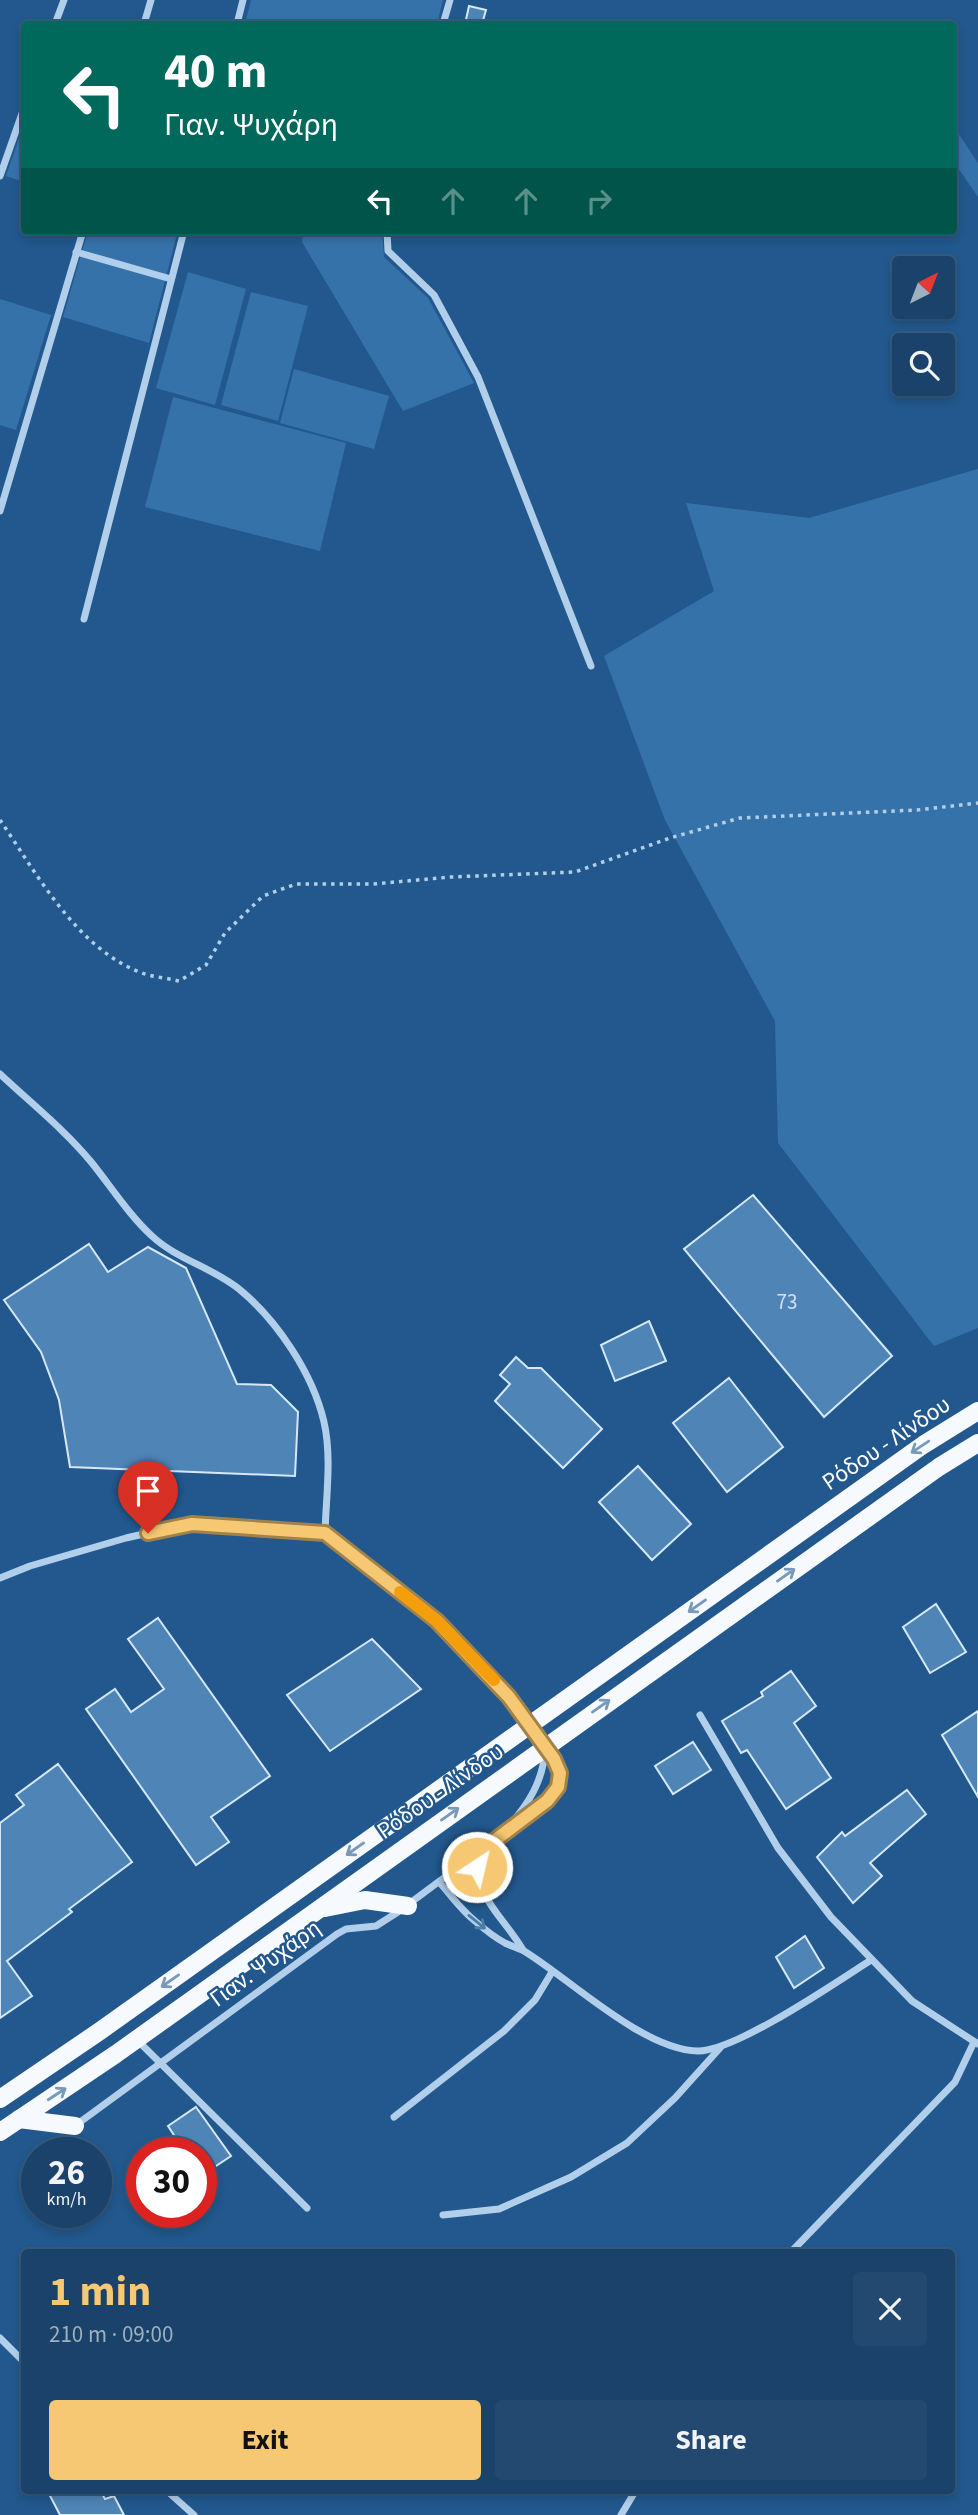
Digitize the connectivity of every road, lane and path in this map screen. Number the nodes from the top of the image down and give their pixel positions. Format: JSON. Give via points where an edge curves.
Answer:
{"nodes":[{"id":1,"x":64,"y":0,"type":"edge"},
{"id":2,"x":151,"y":0,"type":"edge"},
{"id":3,"x":243,"y":0,"type":"edge"},
{"id":4,"x":450,"y":0,"type":"edge"},
{"id":5,"x":56,"y":21,"type":"edge"},
{"id":6,"x":145,"y":21,"type":"edge"},
{"id":7,"x":238,"y":21,"type":"edge"},
{"id":8,"x":444,"y":21,"type":"edge"},
{"id":9,"x":21,"y":116,"type":"edge"},
{"id":10,"x":0,"y":176,"type":"edge"},
{"id":11,"x":82,"y":235,"type":"edge"},
{"id":12,"x":183,"y":235,"type":"edge"},
{"id":13,"x":387,"y":235,"type":"edge"},
{"id":14,"x":76,"y":252,"type":"junction"},
{"id":15,"x":171,"y":279,"type":"junction"},
{"id":16,"x":0,"y":511,"type":"edge"},
{"id":17,"x":84,"y":619,"type":"dead end"},
{"id":18,"x":591,"y":666,"type":"dead end"},
{"id":19,"x":978,"y":803,"type":"edge"},
{"id":20,"x":0,"y":820,"type":"edge"},
{"id":21,"x":0,"y":1074,"type":"edge"},
{"id":22,"x":978,"y":1411,"type":"edge"},
{"id":23,"x":978,"y":1443,"type":"edge"},
{"id":24,"x":325,"y":1533,"type":"junction"},
{"id":25,"x":0,"y":1578,"type":"edge"},
{"id":26,"x":700,"y":1715,"type":"dead end"},
{"id":27,"x":530,"y":1724,"type":"junction"},
{"id":28,"x":545,"y":1746,"type":"junction"},
{"id":29,"x":500,"y":1837,"type":"junction"},
{"id":30,"x":478,"y":1853,"type":"junction"},
{"id":31,"x":439,"y":1882,"type":"junction"},
{"id":32,"x":408,"y":1906,"type":"junction"},
{"id":33,"x":315,"y":1910,"type":"junction"},
{"id":34,"x":523,"y":1951,"type":"junction"},
{"id":35,"x":871,"y":1960,"type":"junction"},
{"id":36,"x":552,"y":1972,"type":"junction"},
{"id":37,"x":136,"y":2039,"type":"junction"},
{"id":38,"x":976,"y":2043,"type":"edge"},
{"id":39,"x":720,"y":2047,"type":"junction"},
{"id":40,"x":159,"y":2065,"type":"junction"},
{"id":41,"x":0,"y":2099,"type":"edge"},
{"id":42,"x":394,"y":2117,"type":"dead end"},
{"id":43,"x":19,"y":2119,"type":"junction"},
{"id":44,"x":75,"y":2126,"type":"joint"},
{"id":45,"x":0,"y":2132,"type":"edge"},
{"id":46,"x":307,"y":2208,"type":"dead end"},
{"id":47,"x":443,"y":2215,"type":"dead end"},
{"id":48,"x":794,"y":2249,"type":"edge"},
{"id":49,"x":0,"y":2338,"type":"edge"},
{"id":50,"x":21,"y":2359,"type":"edge"},
{"id":51,"x":170,"y":2494,"type":"edge"},
{"id":52,"x":634,"y":2494,"type":"edge"},
{"id":53,"x":194,"y":2515,"type":"edge"},
{"id":54,"x":621,"y":2515,"type":"edge"}],
"edges":[{"from":1,"to":5,"type":"street"},
{"from":2,"to":6,"type":"street"},
{"from":3,"to":7,"type":"street"},
{"from":4,"to":8,"type":"street"},
{"from":9,"to":10,"type":"street"},
{"from":11,"to":14,"type":"street"},
{"from":12,"to":15,"type":"street"},
{"from":13,"to":18,"type":"street","via":[[388,251],[434,295],[478,377]]},
{"from":14,"to":15,"type":"street"},
{"from":14,"to":16,"type":"street"},
{"from":15,"to":17,"type":"street"},
{"from":19,"to":20,"type":"path","via":[[740,818],[575,872],[296,884],[263,895],[225,933],[206,965],[179,981],[142,973],[101,951],[56,903]]},
{"from":21,"to":24,"type":"street","via":[[91,1162],[155,1239],[238,1289],[287,1342],[305,1372],[324,1421]]},
{"from":22,"to":27,"type":"main road","name":"Ρόδου - Λίνδου","one_way":true,"via":[[923,1445]]},
{"from":28,"to":23,"type":"main road","name":"Ρόδου - Λίνδου","one_way":true},
{"from":24,"to":25,"type":"street","via":[[192,1524],[126,1538]]},
{"from":24,"to":27,"type":"street","name":"Γιαν. Ψυχάρη","via":[[437,1621]]},
{"from":26,"to":35,"type":"street","via":[[778,1848]]},
{"from":27,"to":28,"type":"street","name":"Γιαν. Ψυχάρη"},
{"from":27,"to":41,"type":"main road","name":"Ρόδου - Λίνδου","one_way":true},
{"from":28,"to":29,"type":"street","via":[[538,1785]]},
{"from":28,"to":29,"type":"street","name":"Γιαν. Ψυχάρη","via":[[560,1773],[558,1787]]},
{"from":33,"to":28,"type":"main road","name":"Ρόδου - Λίνδου","one_way":true},
{"from":29,"to":30,"type":"street","name":"Γιαν. Ψυχάρη"},
{"from":30,"to":31,"type":"street","name":"Γιαν. Ψυχάρη"},
{"from":30,"to":34,"type":"street","via":[[478,1878],[487,1901]]},
{"from":31,"to":32,"type":"street","name":"Γιαν. Ψυχάρη"},
{"from":31,"to":34,"type":"street","one_way":true,"via":[[477,1923]]},
{"from":32,"to":33,"type":"main road","via":[[365,1900]]},
{"from":32,"to":40,"type":"street","name":"Γιαν. Ψυχάρη","via":[[376,1926],[342,1931]]},
{"from":33,"to":37,"type":"main road","name":"Ρόδου - Λίνδου"},
{"from":34,"to":36,"type":"street"},
{"from":35,"to":38,"type":"street","via":[[912,2000]]},
{"from":35,"to":39,"type":"street"},
{"from":36,"to":39,"type":"street","via":[[599,2005],[678,2048]]},
{"from":36,"to":42,"type":"street","via":[[535,2000],[504,2031]]},
{"from":37,"to":40,"type":"street"},
{"from":43,"to":37,"type":"main road","name":"Ρόδου - Λίνδου","one_way":true},
{"from":38,"to":48,"type":"street","via":[[955,2082]]},
{"from":39,"to":47,"type":"street","via":[[675,2098],[616,2150],[571,2177],[499,2209]]},
{"from":40,"to":44,"type":"street","name":"Γιαν. Ψυχάρη"},
{"from":40,"to":46,"type":"street"},
{"from":43,"to":44,"type":"main road"},
{"from":43,"to":45,"type":"main road","name":"Ρόδου - Λίνδου"},
{"from":49,"to":50,"type":"street"},
{"from":51,"to":53,"type":"street"},
{"from":52,"to":54,"type":"street"}]}
